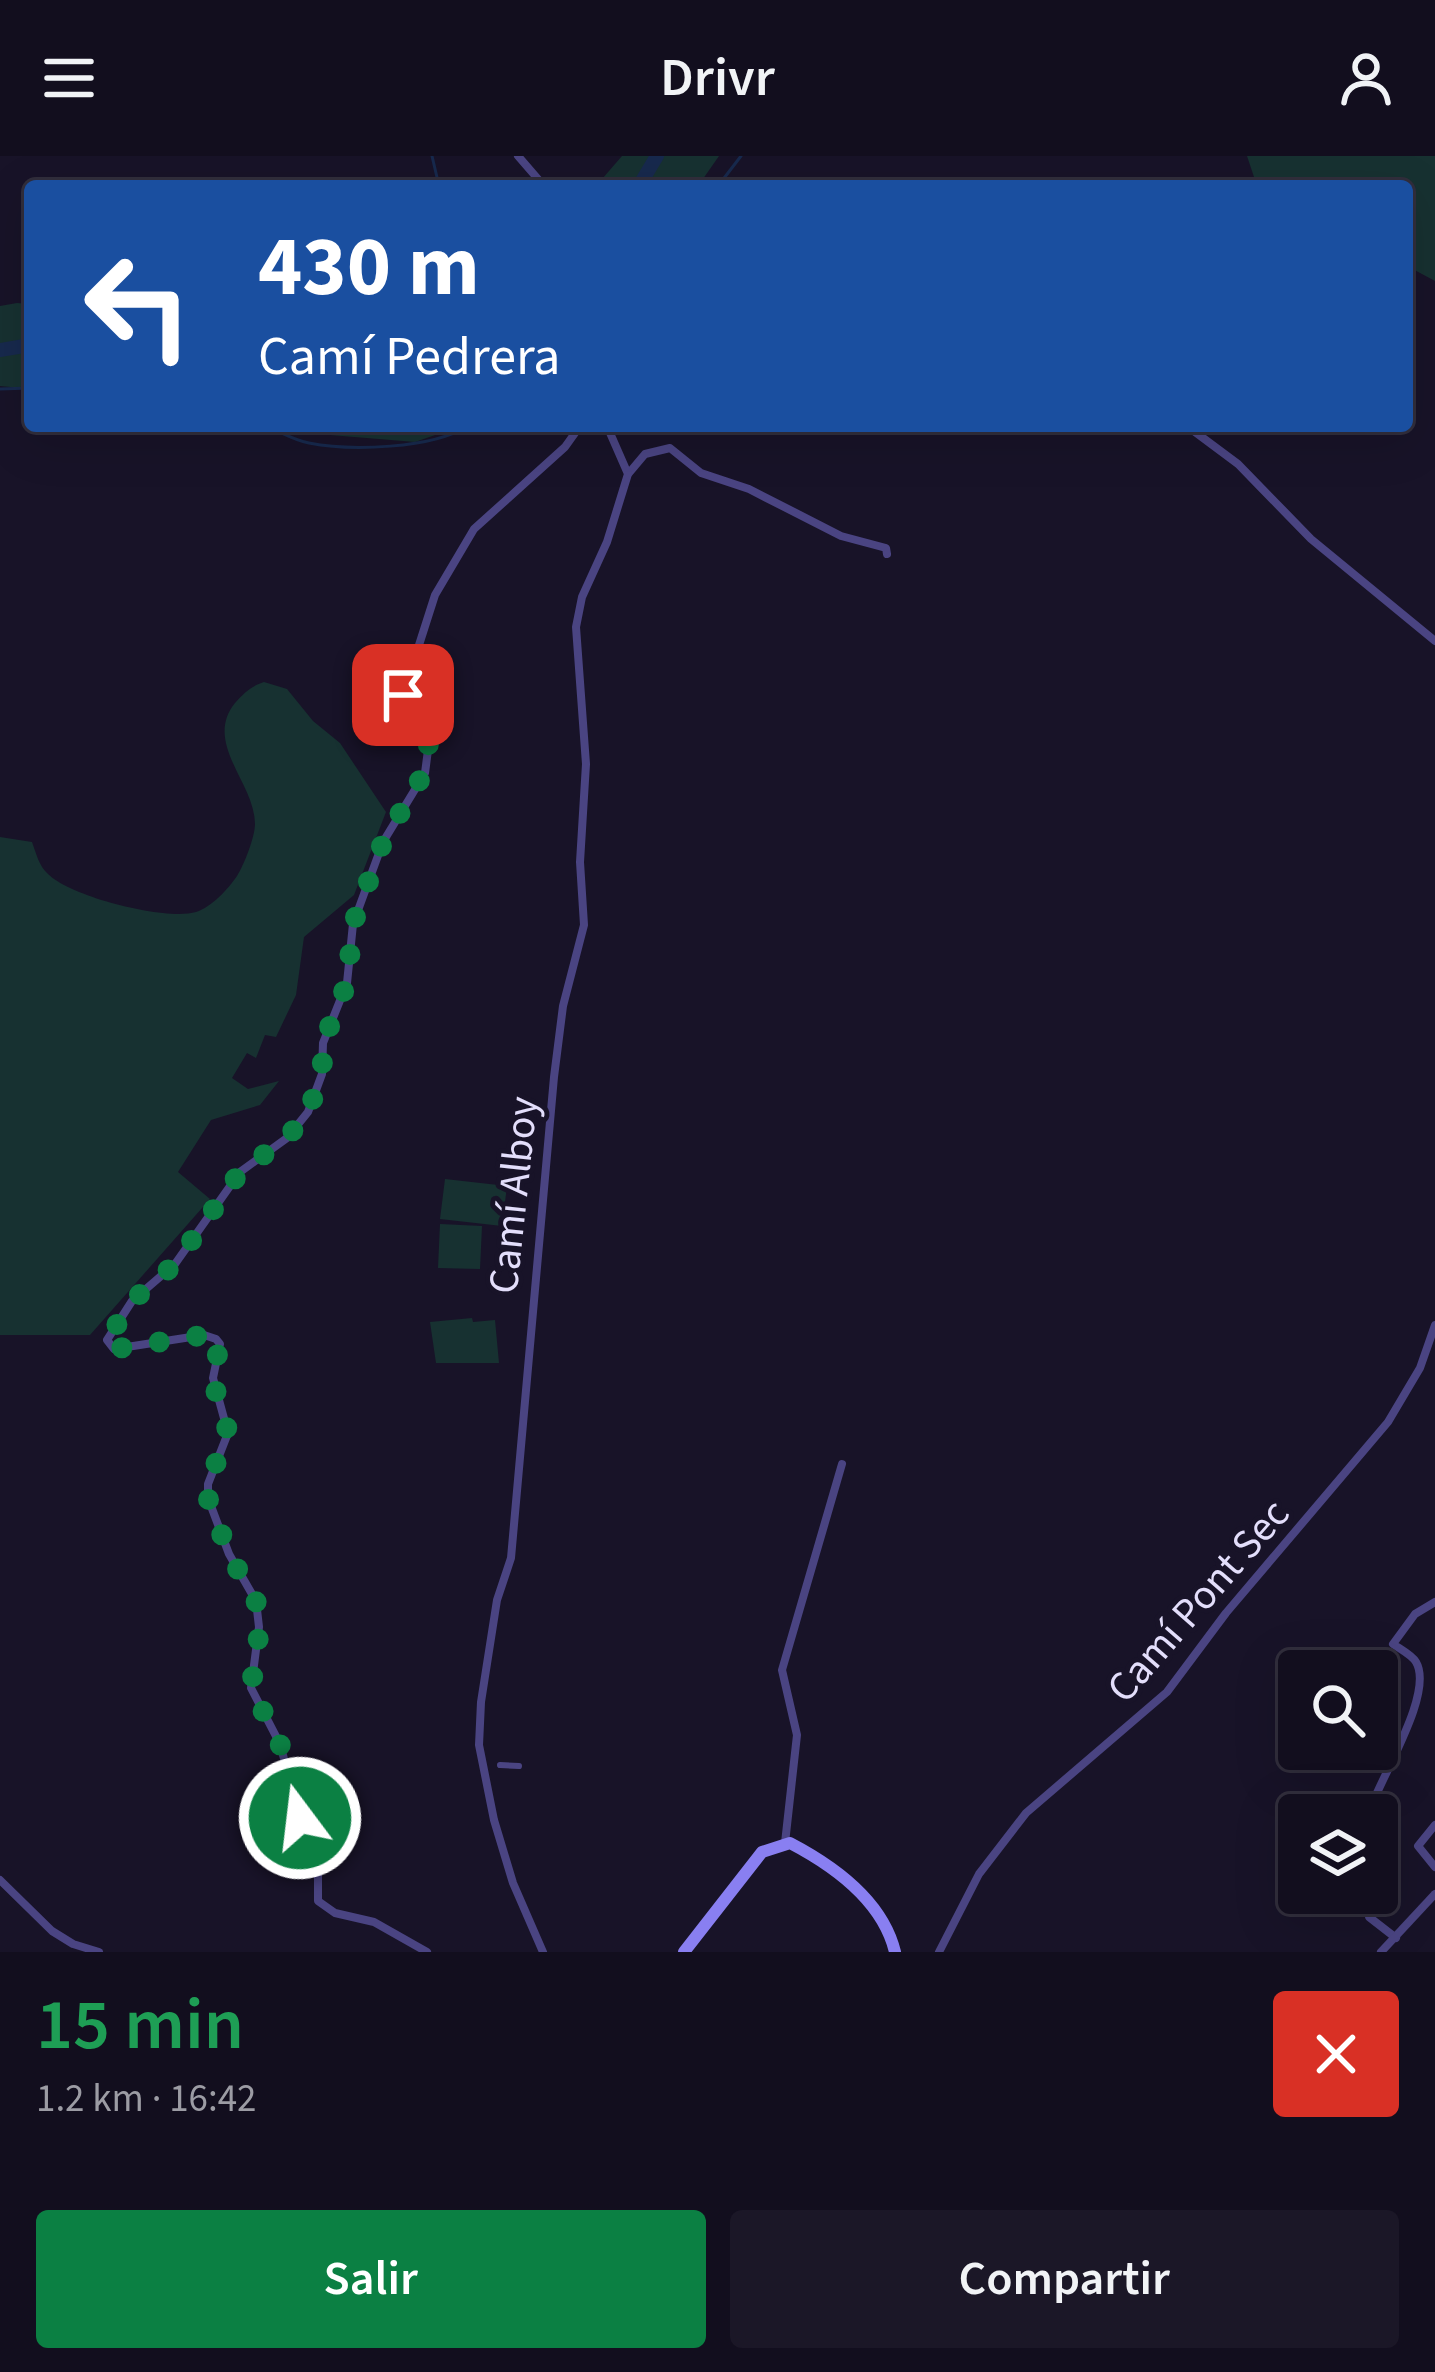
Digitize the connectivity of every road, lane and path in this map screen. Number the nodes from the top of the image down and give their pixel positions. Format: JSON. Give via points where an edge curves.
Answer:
{"nodes":[{"id":1,"x":518,"y":156,"type":"edge"},
{"id":2,"x":539,"y":180,"type":"edge"},
{"id":3,"x":576,"y":432,"type":"edge"},
{"id":4,"x":611,"y":432,"type":"edge"},
{"id":5,"x":1195,"y":432,"type":"edge"},
{"id":6,"x":628,"y":474,"type":"junction"},
{"id":7,"x":887,"y":554,"type":"dead end"},
{"id":8,"x":1435,"y":641,"type":"edge"},
{"id":9,"x":1435,"y":1325,"type":"edge"},
{"id":10,"x":842,"y":1464,"type":"dead end"},
{"id":11,"x":1435,"y":1602,"type":"edge"},
{"id":12,"x":500,"y":1765,"type":"dead end"},
{"id":13,"x":520,"y":1766,"type":"dead end"},
{"id":14,"x":1375,"y":1794,"type":"edge"},
{"id":15,"x":1435,"y":1825,"type":"edge"},
{"id":16,"x":785,"y":1844,"type":"junction"},
{"id":17,"x":1435,"y":1868,"type":"edge"},
{"id":18,"x":0,"y":1880,"type":"edge"},
{"id":19,"x":1435,"y":1894,"type":"edge"},
{"id":20,"x":1369,"y":1914,"type":"edge"},
{"id":21,"x":1396,"y":1938,"type":"junction"},
{"id":22,"x":99,"y":1952,"type":"edge"},
{"id":23,"x":427,"y":1952,"type":"edge"},
{"id":24,"x":543,"y":1952,"type":"edge"},
{"id":25,"x":684,"y":1952,"type":"edge"},
{"id":26,"x":895,"y":1952,"type":"edge"},
{"id":27,"x":939,"y":1952,"type":"edge"},
{"id":28,"x":1381,"y":1952,"type":"edge"}],
"edges":[{"from":1,"to":2,"type":"street"},
{"from":3,"to":23,"type":"street","via":[[481,519],[435,595],[403,695],[431,727],[424,773],[395,816],[353,924],[347,983],[308,1112],[240,1172],[175,1264],[132,1301],[107,1340],[114,1349],[204,1335],[220,1344],[212,1378],[228,1432],[208,1498],[256,1601],[251,1688],[318,1851],[317,1901]]},
{"from":4,"to":6,"type":"street"},
{"from":5,"to":8,"type":"street"},
{"from":6,"to":7,"type":"street","via":[[645,454],[670,448],[701,473]]},
{"from":6,"to":24,"type":"street","name":"Camí Alboy","via":[[576,627],[586,764],[584,925],[554,1077],[511,1558],[481,1702],[479,1745],[494,1820]]},
{"from":9,"to":27,"type":"street","name":"Camí Pont Sec","via":[[1388,1422],[1167,1692],[1026,1813],[980,1874]]},
{"from":10,"to":16,"type":"street","via":[[782,1670],[796,1736]]},
{"from":11,"to":14,"type":"street","via":[[1393,1645],[1417,1662],[1422,1679],[1402,1746]]},
{"from":12,"to":13,"type":"street"},
{"from":15,"to":17,"type":"street","via":[[1418,1846]]},
{"from":16,"to":25,"type":"main road","via":[[762,1852]]},
{"from":16,"to":26,"type":"main road","via":[[859,1891],[887,1924]]},
{"from":18,"to":22,"type":"street","via":[[52,1931]]},
{"from":19,"to":21,"type":"street"},
{"from":20,"to":21,"type":"street"},
{"from":21,"to":28,"type":"street"}]}
